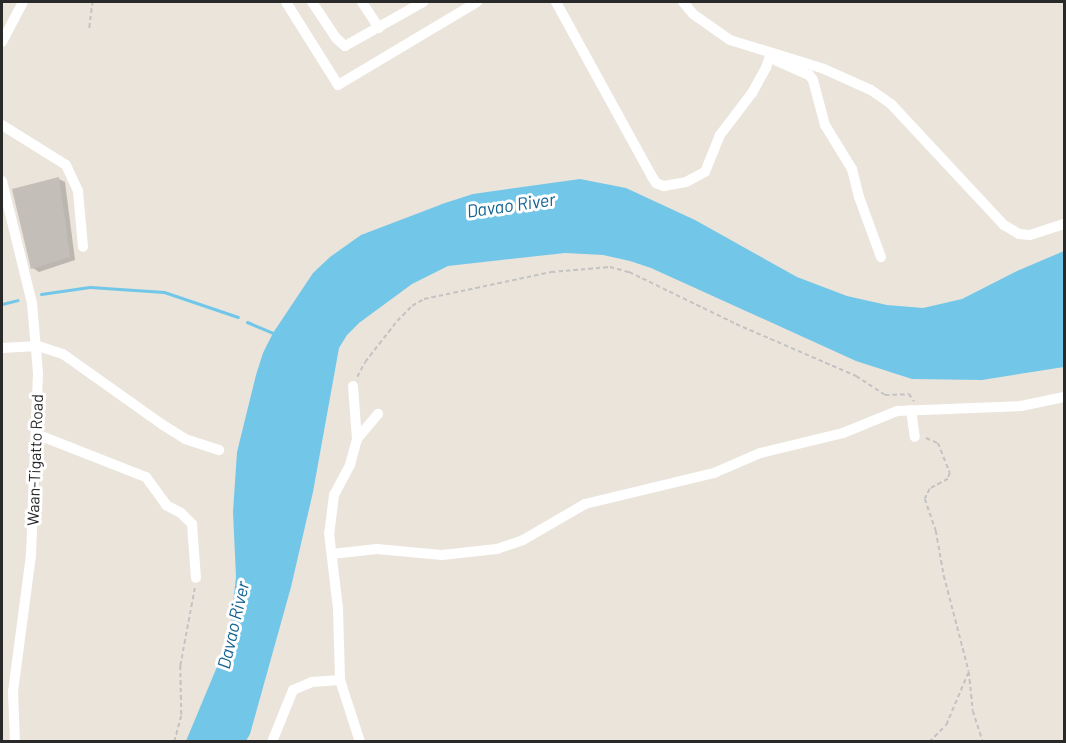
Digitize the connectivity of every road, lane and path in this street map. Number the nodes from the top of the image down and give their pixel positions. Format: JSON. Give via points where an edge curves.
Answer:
{"nodes":[{"id":1,"x":23,"y":2,"type":"edge"},
{"id":2,"x":92,"y":2,"type":"edge"},
{"id":3,"x":286,"y":2,"type":"edge"},
{"id":4,"x":312,"y":2,"type":"edge"},
{"id":5,"x":362,"y":2,"type":"edge"},
{"id":6,"x":477,"y":2,"type":"edge"},
{"id":7,"x":556,"y":2,"type":"edge"},
{"id":8,"x":683,"y":2,"type":"edge"},
{"id":9,"x":417,"y":3,"type":"edge"},
{"id":10,"x":88,"y":28,"type":"dead end"},
{"id":11,"x":379,"y":28,"type":"junction"},
{"id":12,"x":2,"y":42,"type":"edge"},
{"id":13,"x":771,"y":53,"type":"junction"},
{"id":14,"x":2,"y":125,"type":"edge"},
{"id":15,"x":2,"y":181,"type":"edge"},
{"id":16,"x":4,"y":196,"type":"edge"},
{"id":17,"x":1065,"y":224,"type":"edge"},
{"id":18,"x":83,"y":247,"type":"dead end"},
{"id":19,"x":881,"y":257,"type":"dead end"},
{"id":20,"x":38,"y":346,"type":"junction"},
{"id":21,"x":2,"y":348,"type":"edge"},
{"id":22,"x":353,"y":386,"type":"joint"},
{"id":23,"x":1065,"y":397,"type":"edge"},
{"id":24,"x":914,"y":410,"type":"junction"},
{"id":25,"x":378,"y":414,"type":"dead end"},
{"id":26,"x":36,"y":434,"type":"junction"},
{"id":27,"x":915,"y":437,"type":"joint"},
{"id":28,"x":357,"y":439,"type":"junction"},
{"id":29,"x":219,"y":450,"type":"dead end"},
{"id":30,"x":332,"y":554,"type":"junction"},
{"id":31,"x":196,"y":578,"type":"joint"},
{"id":32,"x":969,"y":672,"type":"junction"},
{"id":33,"x":340,"y":680,"type":"junction"},
{"id":34,"x":15,"y":741,"type":"edge"},
{"id":35,"x":174,"y":741,"type":"edge"},
{"id":36,"x":272,"y":741,"type":"edge"},
{"id":37,"x":360,"y":741,"type":"edge"},
{"id":38,"x":929,"y":741,"type":"edge"},
{"id":39,"x":983,"y":741,"type":"edge"}],
"edges":[{"from":1,"to":12,"type":"street"},
{"from":2,"to":10,"type":"path"},
{"from":3,"to":6,"type":"street","via":[[338,85]]},
{"from":4,"to":11,"type":"street","via":[[345,46]]},
{"from":5,"to":11,"type":"street"},
{"from":7,"to":13,"type":"street","via":[[651,175],[664,186],[686,182],[705,172],[720,135],[752,93]]},
{"from":8,"to":13,"type":"street","via":[[693,14],[730,40]]},
{"from":9,"to":11,"type":"street"},
{"from":13,"to":17,"type":"street","via":[[835,73],[891,104],[1004,225],[1019,234],[1029,236]]},
{"from":13,"to":19,"type":"street","via":[[777,61],[810,75],[813,80],[825,125],[852,169]]},
{"from":14,"to":18,"type":"street","via":[[66,165],[78,191]]},
{"from":15,"to":16,"type":"street","name":"Waan-Tigatto Road"},
{"from":16,"to":20,"type":"street","name":"Waan-Tigatto Road","via":[[31,295]]},
{"from":20,"to":21,"type":"street"},
{"from":20,"to":26,"type":"street","name":"Waan-Tigatto Road"},
{"from":20,"to":29,"type":"street","via":[[78,363],[185,439]]},
{"from":22,"to":24,"type":"path","via":[[365,362],[397,321],[424,299],[551,272],[610,267],[629,272],[856,376],[885,395],[909,394]]},
{"from":22,"to":28,"type":"street"},
{"from":23,"to":24,"type":"street","via":[[1021,406]]},
{"from":24,"to":27,"type":"street"},
{"from":24,"to":30,"type":"street","via":[[886,415],[843,433],[760,453],[714,472],[585,504],[506,547],[442,555],[377,549]]},
{"from":25,"to":28,"type":"street"},
{"from":26,"to":31,"type":"street","via":[[146,477],[166,505],[192,524]]},
{"from":26,"to":34,"type":"street","name":"Waan-Tigatto Road","via":[[31,555],[14,691]]},
{"from":27,"to":32,"type":"path","via":[[931,438],[938,443],[950,472],[948,479],[930,489],[925,499]]},
{"from":28,"to":30,"type":"street","via":[[350,465],[334,495],[330,515]]},
{"from":30,"to":33,"type":"street"},
{"from":31,"to":35,"type":"path","via":[[180,666],[182,715]]},
{"from":32,"to":38,"type":"path","via":[[946,725]]},
{"from":32,"to":39,"type":"path","via":[[973,711]]},
{"from":33,"to":36,"type":"street","via":[[312,682],[293,690]]},
{"from":33,"to":37,"type":"street"}]}
